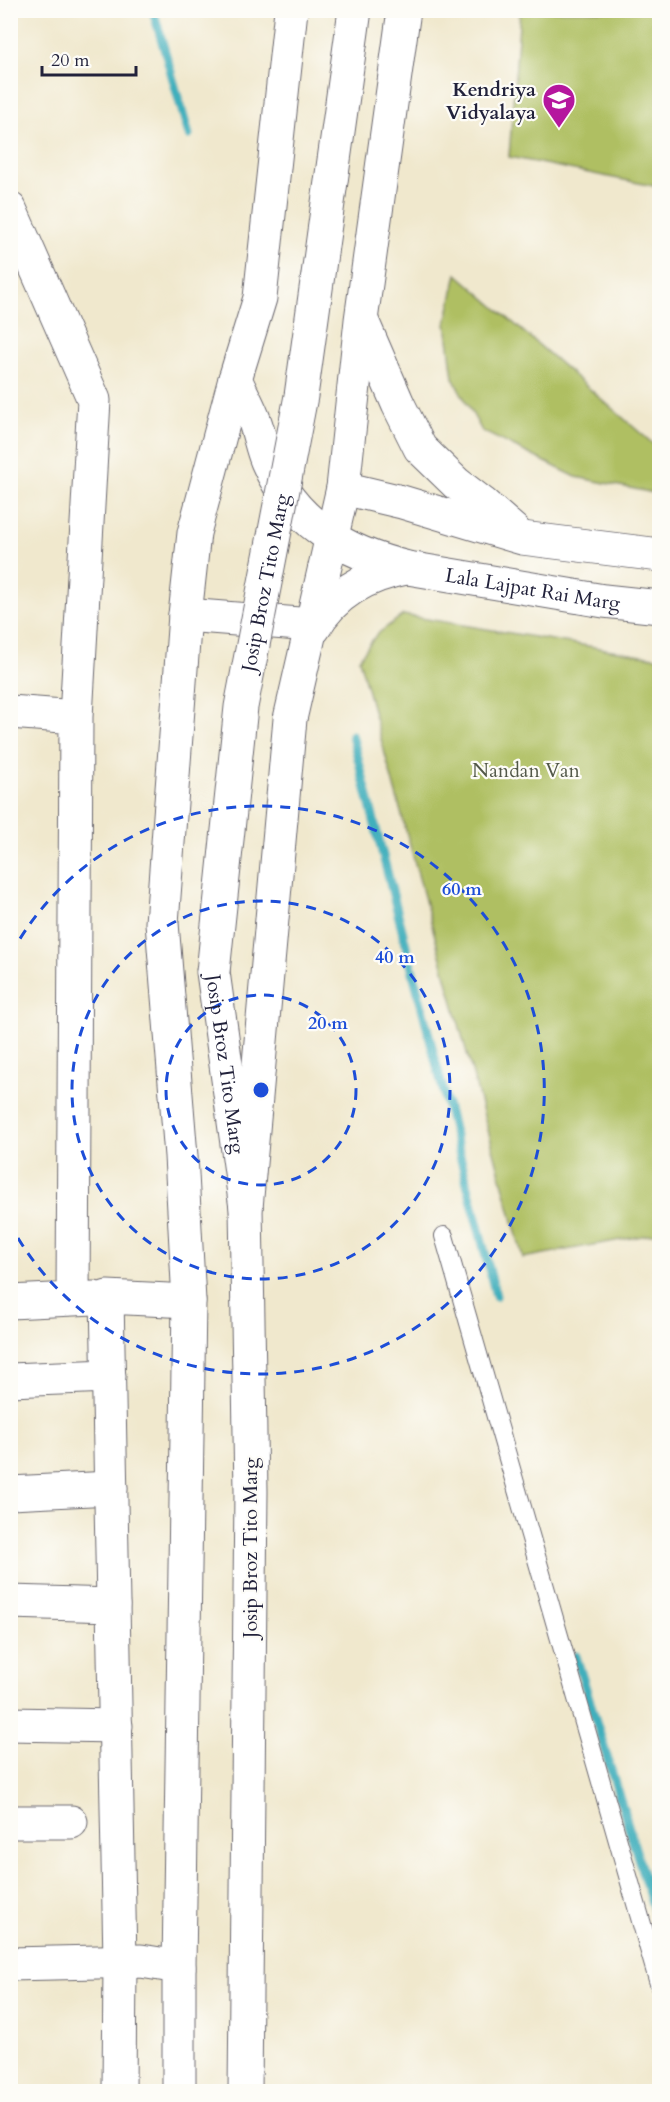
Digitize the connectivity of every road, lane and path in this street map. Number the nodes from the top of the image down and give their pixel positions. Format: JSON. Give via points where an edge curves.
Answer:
{"nodes":[{"id":1,"x":291,"y":10,"type":"edge"},
{"id":2,"x":355,"y":10,"type":"edge"},
{"id":3,"x":404,"y":10,"type":"edge"},
{"id":4,"x":10,"y":209,"type":"edge"},
{"id":5,"x":361,"y":320,"type":"junction"},
{"id":6,"x":235,"y":380,"type":"junction"},
{"id":7,"x":343,"y":488,"type":"junction"},
{"id":8,"x":522,"y":538,"type":"junction"},
{"id":9,"x":332,"y":539,"type":"junction"},
{"id":10,"x":660,"y":555,"type":"edge"},
{"id":11,"x":408,"y":568,"type":"junction"},
{"id":12,"x":660,"y":608,"type":"edge"},
{"id":13,"x":185,"y":615,"type":"junction"},
{"id":14,"x":310,"y":631,"type":"junction"},
{"id":15,"x":10,"y":712,"type":"edge"},
{"id":16,"x":76,"y":717,"type":"junction"},
{"id":17,"x":246,"y":1208,"type":"junction"},
{"id":18,"x":444,"y":1236,"type":"dead end"},
{"id":19,"x":107,"y":1298,"type":"junction"},
{"id":20,"x":73,"y":1299,"type":"junction"},
{"id":21,"x":189,"y":1301,"type":"junction"},
{"id":22,"x":10,"y":1302,"type":"edge"},
{"id":23,"x":109,"y":1376,"type":"junction"},
{"id":24,"x":10,"y":1380,"type":"edge"},
{"id":25,"x":111,"y":1488,"type":"junction"},
{"id":26,"x":10,"y":1493,"type":"edge"},
{"id":27,"x":10,"y":1602,"type":"edge"},
{"id":28,"x":113,"y":1605,"type":"junction"},
{"id":29,"x":10,"y":1724,"type":"edge"},
{"id":30,"x":116,"y":1726,"type":"junction"},
{"id":31,"x":10,"y":1822,"type":"edge"},
{"id":32,"x":71,"y":1822,"type":"dead end"},
{"id":33,"x":120,"y":1961,"type":"junction"},
{"id":34,"x":10,"y":1964,"type":"edge"},
{"id":35,"x":179,"y":1966,"type":"junction"},
{"id":36,"x":660,"y":1987,"type":"edge"},
{"id":37,"x":119,"y":2091,"type":"edge"},
{"id":38,"x":179,"y":2091,"type":"edge"},
{"id":39,"x":245,"y":2091,"type":"edge"}],
"edges":[{"from":1,"to":6,"type":"main road","via":[[260,298]]},
{"from":2,"to":17,"type":"main road","name":"Josip Broz Tito Marg","bridge":true,"via":[[301,396],[241,708],[213,972]]},
{"from":3,"to":5,"type":"main road"},
{"from":4,"to":16,"type":"main road","via":[[94,400]]},
{"from":5,"to":7,"type":"main road"},
{"from":5,"to":8,"type":"main road","via":[[420,448]]},
{"from":6,"to":9,"type":"main road","name":"Lala Lajpat Rai Marg","via":[[277,481],[303,514]]},
{"from":6,"to":13,"type":"main road","via":[[194,533]]},
{"from":7,"to":8,"type":"main road"},
{"from":7,"to":9,"type":"main road"},
{"from":8,"to":10,"type":"main road"},
{"from":9,"to":11,"type":"main road","name":"Lala Lajpat Rai Marg","via":[[380,562]]},
{"from":9,"to":14,"type":"main road"},
{"from":11,"to":12,"type":"main road","name":"Lala Lajpat Rai Marg"},
{"from":11,"to":14,"type":"main road","via":[[373,577],[342,595]]},
{"from":13,"to":14,"type":"main road"},
{"from":13,"to":21,"type":"main road","via":[[162,923]]},
{"from":14,"to":17,"type":"main road","via":[[290,719]]},
{"from":15,"to":16,"type":"main road"},
{"from":16,"to":20,"type":"main road"},
{"from":17,"to":39,"type":"main road","name":"Josip Broz Tito Marg","via":[[251,1491]]},
{"from":18,"to":36,"type":"lane"},
{"from":19,"to":20,"type":"main road"},
{"from":19,"to":21,"type":"main road"},
{"from":19,"to":23,"type":"main road"},
{"from":20,"to":22,"type":"main road"},
{"from":21,"to":35,"type":"main road"},
{"from":23,"to":24,"type":"main road"},
{"from":23,"to":25,"type":"main road"},
{"from":25,"to":26,"type":"main road"},
{"from":25,"to":28,"type":"main road"},
{"from":27,"to":28,"type":"main road"},
{"from":28,"to":30,"type":"main road"},
{"from":29,"to":30,"type":"main road"},
{"from":30,"to":33,"type":"main road"},
{"from":31,"to":32,"type":"main road"},
{"from":33,"to":34,"type":"main road"},
{"from":33,"to":35,"type":"main road"},
{"from":33,"to":37,"type":"main road"},
{"from":35,"to":38,"type":"main road"}]}
